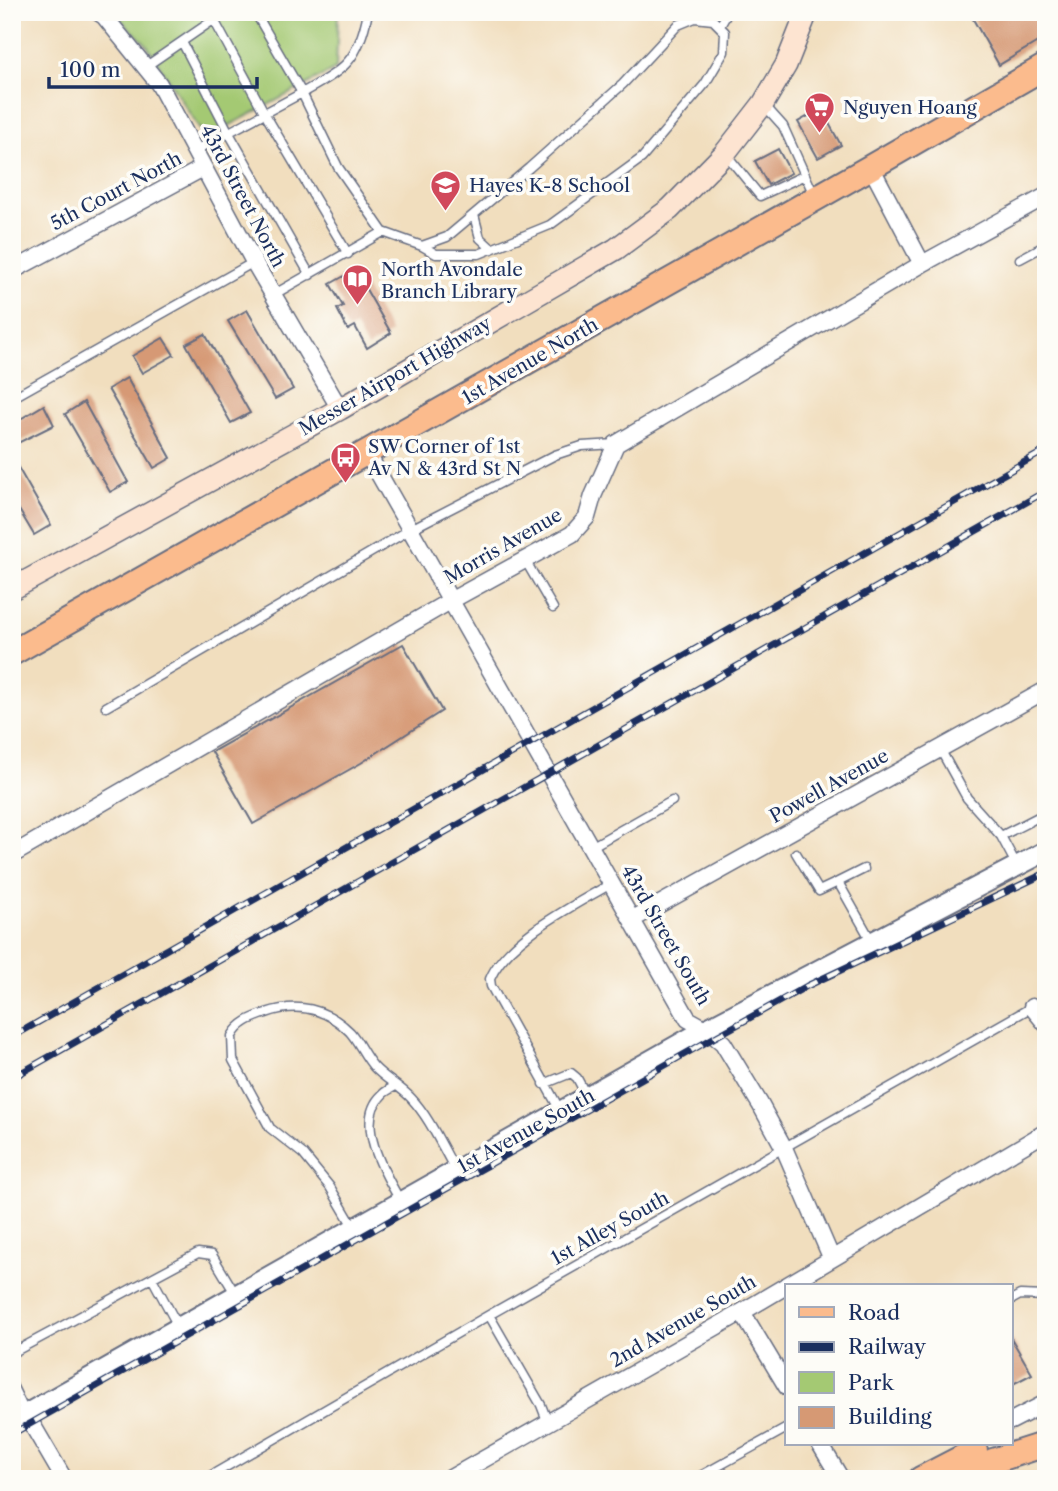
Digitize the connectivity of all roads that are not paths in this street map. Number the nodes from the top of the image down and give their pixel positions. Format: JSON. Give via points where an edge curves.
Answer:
{"nodes":[{"id":1,"x":98,"y":12,"type":"edge"},
{"id":2,"x":225,"y":12,"type":"edge"},
{"id":3,"x":255,"y":12,"type":"edge"},
{"id":4,"x":368,"y":12,"type":"edge"},
{"id":5,"x":728,"y":12,"type":"edge"},
{"id":6,"x":807,"y":12,"type":"edge"},
{"id":7,"x":214,"y":20,"type":"junction"},
{"id":8,"x":720,"y":26,"type":"junction"},
{"id":9,"x":182,"y":42,"type":"junction"},
{"id":10,"x":1046,"y":66,"type":"edge"},
{"id":11,"x":145,"y":67,"type":"junction"},
{"id":12,"x":302,"y":93,"type":"junction"},
{"id":13,"x":763,"y":104,"type":"junction"},
{"id":14,"x":265,"y":114,"type":"junction"},
{"id":15,"x":229,"y":133,"type":"junction"},
{"id":16,"x":194,"y":151,"type":"junction"},
{"id":17,"x":725,"y":153,"type":"junction"},
{"id":18,"x":871,"y":167,"type":"junction"},
{"id":19,"x":203,"y":168,"type":"junction"},
{"id":20,"x":805,"y":175,"type":"junction"},
{"id":21,"x":1046,"y":196,"type":"edge"},
{"id":22,"x":816,"y":199,"type":"junction"},
{"id":23,"x":474,"y":215,"type":"junction"},
{"id":24,"x":383,"y":232,"type":"junction"},
{"id":25,"x":1046,"y":245,"type":"edge"},
{"id":26,"x":422,"y":246,"type":"junction"},
{"id":27,"x":492,"y":249,"type":"junction"},
{"id":28,"x":348,"y":254,"type":"junction"},
{"id":29,"x":1020,"y":258,"type":"dead end"},
{"id":30,"x":254,"y":262,"type":"junction"},
{"id":31,"x":922,"y":264,"type":"junction"},
{"id":32,"x":12,"y":271,"type":"edge"},
{"id":33,"x":310,"y":275,"type":"junction"},
{"id":34,"x":273,"y":295,"type":"junction"},
{"id":35,"x":12,"y":398,"type":"edge"},
{"id":36,"x":340,"y":409,"type":"junction"},
{"id":37,"x":616,"y":444,"type":"junction"},
{"id":38,"x":367,"y":453,"type":"junction"},
{"id":39,"x":411,"y":529,"type":"junction"},
{"id":40,"x":525,"y":560,"type":"junction"},
{"id":41,"x":12,"y":589,"type":"edge"},
{"id":42,"x":450,"y":601,"type":"junction"},
{"id":43,"x":553,"y":608,"type":"dead end"},
{"id":44,"x":12,"y":653,"type":"edge"},
{"id":45,"x":1046,"y":690,"type":"edge"},
{"id":46,"x":106,"y":706,"type":"dead end"},
{"id":47,"x":940,"y":749,"type":"junction"},
{"id":48,"x":672,"y":801,"type":"dead end"},
{"id":49,"x":1046,"y":813,"type":"edge"},
{"id":50,"x":1001,"y":836,"type":"junction"},
{"id":51,"x":591,"y":847,"type":"junction"},
{"id":52,"x":1046,"y":851,"type":"edge"},
{"id":53,"x":796,"y":853,"type":"dead end"},
{"id":54,"x":12,"y":855,"type":"edge"},
{"id":55,"x":1017,"y":866,"type":"junction"},
{"id":56,"x":864,"y":869,"type":"dead end"},
{"id":57,"x":838,"y":882,"type":"junction"},
{"id":58,"x":612,"y":883,"type":"junction"},
{"id":59,"x":633,"y":919,"type":"junction"},
{"id":60,"x":872,"y":942,"type":"junction"},
{"id":61,"x":1032,"y":1007,"type":"joint"},
{"id":62,"x":1046,"y":1024,"type":"edge"},
{"id":63,"x":706,"y":1029,"type":"junction"},
{"id":64,"x":544,"y":1084,"type":"junction"},
{"id":65,"x":395,"y":1086,"type":"junction"},
{"id":66,"x":586,"y":1097,"type":"junction"},
{"id":67,"x":561,"y":1112,"type":"junction"},
{"id":68,"x":1046,"y":1132,"type":"edge"},
{"id":69,"x":784,"y":1147,"type":"junction"},
{"id":70,"x":456,"y":1171,"type":"junction"},
{"id":71,"x":401,"y":1202,"type":"junction"},
{"id":72,"x":354,"y":1228,"type":"junction"},
{"id":73,"x":831,"y":1257,"type":"junction"},
{"id":74,"x":152,"y":1278,"type":"junction"},
{"id":75,"x":787,"y":1284,"type":"edge"},
{"id":76,"x":785,"y":1285,"type":"edge"},
{"id":77,"x":236,"y":1295,"type":"junction"},
{"id":78,"x":1046,"y":1296,"type":"edge"},
{"id":79,"x":1012,"y":1299,"type":"edge"},
{"id":80,"x":742,"y":1312,"type":"junction"},
{"id":81,"x":489,"y":1315,"type":"junction"},
{"id":82,"x":179,"y":1328,"type":"junction"},
{"id":83,"x":12,"y":1353,"type":"edge"},
{"id":84,"x":785,"y":1384,"type":"edge"},
{"id":85,"x":12,"y":1385,"type":"edge"},
{"id":86,"x":1046,"y":1403,"type":"edge"},
{"id":87,"x":19,"y":1418,"type":"edge"},
{"id":88,"x":1012,"y":1420,"type":"edge"},
{"id":89,"x":548,"y":1423,"type":"junction"},
{"id":90,"x":1046,"y":1426,"type":"edge"},
{"id":91,"x":785,"y":1429,"type":"edge"},
{"id":92,"x":1012,"y":1437,"type":"edge"},
{"id":93,"x":1046,"y":1444,"type":"edge"},
{"id":94,"x":821,"y":1446,"type":"edge"},
{"id":95,"x":974,"y":1446,"type":"edge"},
{"id":96,"x":989,"y":1446,"type":"edge"},
{"id":97,"x":951,"y":1472,"type":"edge"},
{"id":98,"x":64,"y":1479,"type":"edge"},
{"id":99,"x":205,"y":1479,"type":"edge"},
{"id":100,"x":449,"y":1479,"type":"edge"},
{"id":101,"x":695,"y":1479,"type":"edge"},
{"id":102,"x":841,"y":1479,"type":"edge"},
{"id":103,"x":921,"y":1479,"type":"edge"}],
"edges":[{"from":1,"to":11,"type":"street","name":"43rd Street North"},
{"from":2,"to":7,"type":"lane"},
{"from":3,"to":12,"type":"lane"},
{"from":4,"to":12,"type":"lane","via":[[354,58]]},
{"from":5,"to":8,"type":"lane"},
{"from":6,"to":13,"type":"main road","name":"Messer Airport Highway","via":[[786,65]]},
{"from":7,"to":9,"type":"lane"},
{"from":7,"to":14,"type":"lane"},
{"from":8,"to":23,"type":"lane","via":[[713,20],[695,18],[678,25],[623,85]]},
{"from":8,"to":27,"type":"lane","via":[[725,32],[724,52],[705,84],[642,158],[550,225]]},
{"from":9,"to":11,"type":"lane"},
{"from":9,"to":15,"type":"lane"},
{"from":10,"to":18,"type":"main road","name":"1st Avenue North"},
{"from":11,"to":16,"type":"street","name":"43rd Street North","via":[[159,84]]},
{"from":12,"to":14,"type":"lane"},
{"from":12,"to":24,"type":"lane","via":[[338,167]]},
{"from":13,"to":17,"type":"main road","name":"Messer Airport Highway"},
{"from":13,"to":20,"type":"lane","via":[[783,126]]},
{"from":14,"to":15,"type":"lane"},
{"from":14,"to":28,"type":"lane"},
{"from":15,"to":16,"type":"lane"},
{"from":15,"to":33,"type":"lane"},
{"from":16,"to":19,"type":"street","name":"43rd Street North"},
{"from":17,"to":20,"type":"lane","via":[[760,196]]},
{"from":17,"to":36,"type":"main road","name":"Messer Airport Highway","via":[[670,209],[616,249]]},
{"from":18,"to":22,"type":"main road","name":"1st Avenue North"},
{"from":18,"to":31,"type":"street"},
{"from":19,"to":30,"type":"street","name":"43rd Street North"},
{"from":19,"to":32,"type":"street","name":"5th Court North"},
{"from":20,"to":22,"type":"lane"},
{"from":21,"to":31,"type":"street"},
{"from":22,"to":38,"type":"main road","name":"1st Avenue North"},
{"from":23,"to":26,"type":"lane","via":[[447,237]]},
{"from":23,"to":27,"type":"lane","via":[[480,238]]},
{"from":24,"to":26,"type":"lane"},
{"from":24,"to":28,"type":"lane"},
{"from":25,"to":29,"type":"lane"},
{"from":26,"to":27,"type":"lane","via":[[436,254],[479,254]]},
{"from":28,"to":33,"type":"lane"},
{"from":30,"to":34,"type":"street","name":"43rd Street North"},
{"from":30,"to":35,"type":"lane"},
{"from":31,"to":37,"type":"street"},
{"from":33,"to":34,"type":"lane"},
{"from":34,"to":36,"type":"street","name":"43rd Street North"},
{"from":36,"to":41,"type":"main road","name":"Messer Airport Highway"},
{"from":37,"to":39,"type":"lane","via":[[582,446],[555,455]]},
{"from":37,"to":40,"type":"street","name":"Morris Avenue","via":[[587,517],[572,534]]},
{"from":38,"to":39,"type":"street"},
{"from":38,"to":44,"type":"main road","name":"1st Avenue North"},
{"from":39,"to":42,"type":"street"},
{"from":39,"to":46,"type":"lane"},
{"from":40,"to":42,"type":"street","name":"Morris Avenue"},
{"from":40,"to":43,"type":"lane"},
{"from":42,"to":51,"type":"street","name":"43rd Street South"},
{"from":42,"to":54,"type":"street","name":"Morris Avenue"},
{"from":45,"to":47,"type":"street","name":"Powell Avenue"},
{"from":47,"to":50,"type":"lane","via":[[967,798]]},
{"from":47,"to":59,"type":"street","name":"Powell Avenue"},
{"from":48,"to":51,"type":"lane"},
{"from":49,"to":50,"type":"lane"},
{"from":50,"to":55,"type":"lane"},
{"from":51,"to":58,"type":"street","name":"43rd Street South"},
{"from":52,"to":55,"type":"street","name":"1st Avenue South"},
{"from":53,"to":57,"type":"lane","via":[[819,891]]},
{"from":55,"to":60,"type":"street","name":"1st Avenue South"},
{"from":56,"to":57,"type":"lane"},
{"from":57,"to":60,"type":"lane"},
{"from":58,"to":59,"type":"street","name":"43rd Street South"},
{"from":58,"to":64,"type":"lane","via":[[521,939],[489,979]]},
{"from":59,"to":63,"type":"street","name":"43rd Street South","via":[[688,1019]]},
{"from":60,"to":63,"type":"street","name":"1st Avenue South"},
{"from":61,"to":62,"type":"street"},
{"from":61,"to":69,"type":"lane","name":"1st Alley South"},
{"from":63,"to":66,"type":"street","name":"1st Avenue South"},
{"from":63,"to":69,"type":"street","name":"43rd Street South","via":[[723,1044]]},
{"from":64,"to":66,"type":"lane","via":[[571,1073]]},
{"from":64,"to":67,"type":"lane"},
{"from":65,"to":70,"type":"lane","via":[[425,1117]]},
{"from":65,"to":71,"type":"lane","via":[[375,1103],[371,1124],[376,1153]]},
{"from":65,"to":72,"type":"lane","via":[[372,1066],[350,1032],[316,1011],[285,1006],[245,1021],[232,1036],[233,1060],[270,1128],[303,1154],[330,1187]]},
{"from":66,"to":67,"type":"street","name":"1st Avenue South"},
{"from":67,"to":70,"type":"street","name":"1st Avenue South"},
{"from":68,"to":73,"type":"street","name":"2nd Avenue South"},
{"from":69,"to":73,"type":"street","name":"43rd Street South"},
{"from":69,"to":81,"type":"lane","name":"1st Alley South"},
{"from":70,"to":71,"type":"street","name":"1st Avenue South"},
{"from":71,"to":72,"type":"street","name":"1st Avenue South"},
{"from":72,"to":77,"type":"street","name":"1st Avenue South"},
{"from":73,"to":75,"type":"street","name":"2nd Avenue South"},
{"from":74,"to":77,"type":"lane","via":[[198,1252],[212,1255]]},
{"from":74,"to":82,"type":"lane"},
{"from":74,"to":83,"type":"lane"},
{"from":76,"to":80,"type":"street","name":"2nd Avenue South"},
{"from":77,"to":82,"type":"street","name":"1st Avenue South"},
{"from":78,"to":79,"type":"lane","via":[[1020,1295]]},
{"from":80,"to":84,"type":"street"},
{"from":80,"to":89,"type":"street","name":"2nd Avenue South"},
{"from":81,"to":89,"type":"lane"},
{"from":81,"to":99,"type":"lane","name":"1st Alley South"},
{"from":82,"to":87,"type":"street","name":"1st Avenue South"},
{"from":85,"to":87,"type":"lane"},
{"from":86,"to":88,"type":"street"},
{"from":87,"to":98,"type":"street"},
{"from":89,"to":100,"type":"street","name":"2nd Avenue South"},
{"from":90,"to":92,"type":"main road"},
{"from":91,"to":101,"type":"lane"},
{"from":93,"to":97,"type":"main road"},
{"from":94,"to":102,"type":"street"},
{"from":95,"to":97,"type":"street"},
{"from":96,"to":97,"type":"main road"},
{"from":97,"to":103,"type":"main road"}]}
